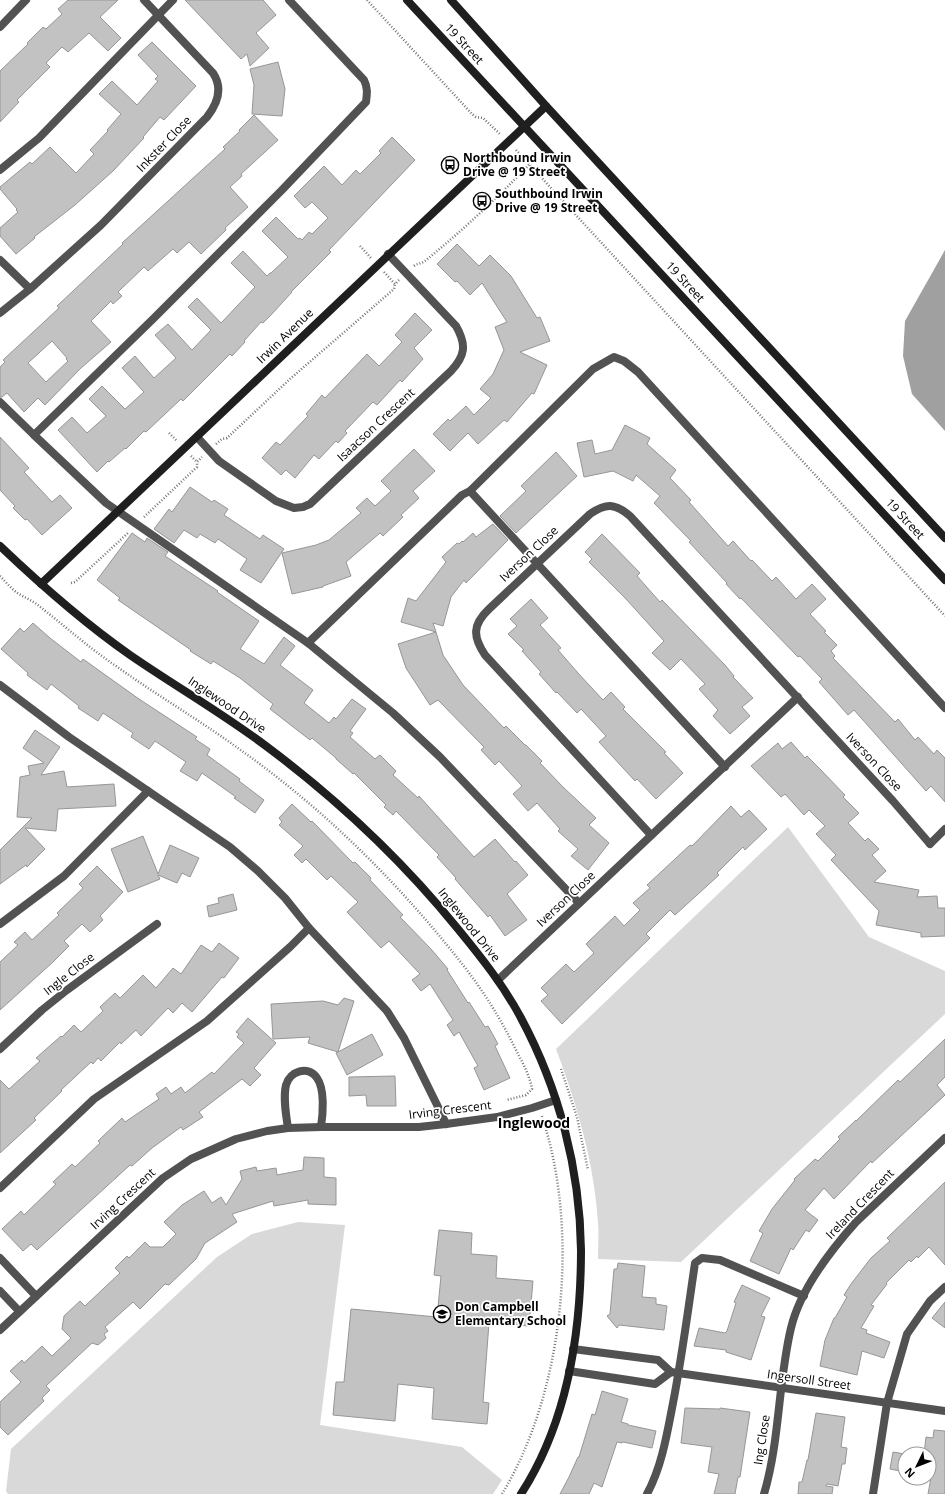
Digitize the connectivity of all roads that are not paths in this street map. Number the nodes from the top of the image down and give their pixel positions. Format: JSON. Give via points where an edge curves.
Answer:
{"nodes":[{"id":1,"x":26,"y":0,"type":"edge"},
{"id":2,"x":144,"y":0,"type":"edge"},
{"id":3,"x":172,"y":0,"type":"edge"},
{"id":4,"x":290,"y":0,"type":"edge"},
{"id":5,"x":407,"y":0,"type":"edge"},
{"id":6,"x":451,"y":0,"type":"edge"},
{"id":7,"x":158,"y":15,"type":"junction"},
{"id":8,"x":0,"y":27,"type":"edge"},
{"id":9,"x":546,"y":106,"type":"junction"},
{"id":10,"x":525,"y":126,"type":"junction"},
{"id":11,"x":0,"y":170,"type":"edge"},
{"id":12,"x":388,"y":254,"type":"junction"},
{"id":13,"x":0,"y":260,"type":"edge"},
{"id":14,"x":30,"y":289,"type":"junction"},
{"id":15,"x":0,"y":313,"type":"edge"},
{"id":16,"x":0,"y":402,"type":"edge"},
{"id":17,"x":34,"y":435,"type":"junction"},
{"id":18,"x":197,"y":437,"type":"junction"},
{"id":19,"x":470,"y":491,"type":"junction"},
{"id":20,"x":118,"y":512,"type":"junction"},
{"id":21,"x":945,"y":538,"type":"edge"},
{"id":22,"x":0,"y":546,"type":"edge"},
{"id":23,"x":536,"y":563,"type":"junction"},
{"id":24,"x":945,"y":580,"type":"edge"},
{"id":25,"x":41,"y":584,"type":"junction"},
{"id":26,"x":308,"y":643,"type":"junction"},
{"id":27,"x":0,"y":686,"type":"edge"},
{"id":28,"x":798,"y":697,"type":"junction"},
{"id":29,"x":945,"y":708,"type":"edge"},
{"id":30,"x":725,"y":767,"type":"junction"},
{"id":31,"x":148,"y":791,"type":"junction"},
{"id":32,"x":945,"y":829,"type":"edge"},
{"id":33,"x":651,"y":835,"type":"junction"},
{"id":34,"x":579,"y":903,"type":"junction"},
{"id":35,"x":0,"y":924,"type":"edge"},
{"id":36,"x":157,"y":924,"type":"dead end"},
{"id":37,"x":309,"y":928,"type":"junction"},
{"id":38,"x":498,"y":980,"type":"junction"},
{"id":39,"x":0,"y":1049,"type":"edge"},
{"id":40,"x":556,"y":1100,"type":"junction"},
{"id":41,"x":446,"y":1124,"type":"junction"},
{"id":42,"x":321,"y":1127,"type":"junction"},
{"id":43,"x":288,"y":1128,"type":"junction"},
{"id":44,"x":945,"y":1138,"type":"edge"},
{"id":45,"x":0,"y":1188,"type":"edge"},
{"id":46,"x":0,"y":1258,"type":"edge"},
{"id":47,"x":945,"y":1287,"type":"edge"},
{"id":48,"x":0,"y":1291,"type":"edge"},
{"id":49,"x":36,"y":1296,"type":"junction"},
{"id":50,"x":804,"y":1296,"type":"junction"},
{"id":51,"x":19,"y":1311,"type":"junction"},
{"id":52,"x":0,"y":1330,"type":"edge"},
{"id":53,"x":573,"y":1349,"type":"junction"},
{"id":54,"x":569,"y":1371,"type":"junction"},
{"id":55,"x":675,"y":1373,"type":"junction"},
{"id":56,"x":782,"y":1389,"type":"junction"},
{"id":57,"x":887,"y":1403,"type":"junction"},
{"id":58,"x":945,"y":1411,"type":"edge"},
{"id":59,"x":521,"y":1494,"type":"edge"},
{"id":60,"x":647,"y":1494,"type":"edge"},
{"id":61,"x":764,"y":1494,"type":"edge"},
{"id":62,"x":873,"y":1494,"type":"edge"}],
"edges":[{"from":1,"to":8,"type":"street"},
{"from":2,"to":7,"type":"street","name":"Inkster Close"},
{"from":3,"to":7,"type":"street"},
{"from":4,"to":17,"type":"street","via":[[364,80],[367,86],[366,102],[276,197]]},
{"from":5,"to":10,"type":"street","name":"19 Street"},
{"from":6,"to":9,"type":"street","name":"19 Street"},
{"from":7,"to":11,"type":"street","via":[[39,138]]},
{"from":7,"to":14,"type":"street","name":"Inkster Close","via":[[216,78],[219,95],[216,103],[207,117],[126,201]]},
{"from":9,"to":10,"type":"street","name":"Irwin Avenue"},
{"from":9,"to":21,"type":"street","name":"19 Street"},
{"from":10,"to":12,"type":"street","name":"Irwin Avenue"},
{"from":10,"to":24,"type":"street","name":"19 Street"},
{"from":12,"to":18,"type":"street","name":"Irwin Avenue"},
{"from":12,"to":18,"type":"street","name":"Isaacson Crescent","via":[[456,326],[463,342],[462,358],[451,372],[310,504],[303,507],[294,508],[276,501],[219,461]]},
{"from":13,"to":14,"type":"street"},
{"from":14,"to":15,"type":"street","name":"Inkster Close"},
{"from":16,"to":17,"type":"street"},
{"from":17,"to":20,"type":"street"},
{"from":18,"to":20,"type":"street","name":"Irwin Avenue"},
{"from":19,"to":23,"type":"street"},
{"from":19,"to":26,"type":"street","via":[[462,495]]},
{"from":19,"to":29,"type":"street","via":[[593,368],[614,357],[624,360],[644,378]]},
{"from":20,"to":25,"type":"street","name":"Irwin Avenue"},
{"from":20,"to":26,"type":"street"},
{"from":22,"to":25,"type":"street","name":"Inglewood Drive"},
{"from":23,"to":28,"type":"street","name":"Iverson Close","via":[[590,514],[601,507],[617,507],[630,516]]},
{"from":23,"to":30,"type":"street"},
{"from":23,"to":33,"type":"street","name":"Iverson Close","via":[[481,616],[476,639],[485,655]]},
{"from":25,"to":38,"type":"street","name":"Inglewood Drive","via":[[127,653],[230,720],[265,746],[350,815],[438,904]]},
{"from":26,"to":34,"type":"street","via":[[393,713],[435,752]]},
{"from":27,"to":31,"type":"street"},
{"from":28,"to":30,"type":"street","name":"Iverson Close"},
{"from":28,"to":32,"type":"street","name":"Iverson Close","via":[[930,844]]},
{"from":30,"to":33,"type":"street","name":"Iverson Close"},
{"from":31,"to":35,"type":"street","via":[[64,876]]},
{"from":31,"to":37,"type":"street","via":[[230,847],[258,870]]},
{"from":33,"to":34,"type":"street","name":"Iverson Close"},
{"from":34,"to":38,"type":"street","name":"Iverson Close"},
{"from":36,"to":39,"type":"street","name":"Ingle Close","via":[[67,990]]},
{"from":37,"to":41,"type":"street","via":[[387,1011],[404,1038]]},
{"from":37,"to":45,"type":"street","via":[[207,1021],[94,1099]]},
{"from":38,"to":40,"type":"street","name":"Inglewood Drive","via":[[535,1047]]},
{"from":40,"to":41,"type":"street","name":"Irving Crescent","via":[[497,1117]]},
{"from":40,"to":53,"type":"street","name":"Inglewood Drive","via":[[569,1147],[580,1226],[581,1284]]},
{"from":41,"to":42,"type":"street","name":"Irving Crescent","via":[[397,1128]]},
{"from":42,"to":43,"type":"street","name":"Irving Crescent"},
{"from":42,"to":43,"type":"street","via":[[322,1090],[317,1078],[309,1071],[299,1070],[290,1076],[286,1085]]},
{"from":43,"to":49,"type":"street","name":"Irving Crescent","via":[[236,1139],[191,1158],[163,1178]]},
{"from":44,"to":50,"type":"street","name":"Ireland Crescent","via":[[856,1222],[818,1272]]},
{"from":46,"to":49,"type":"street"},
{"from":47,"to":57,"type":"street","via":[[930,1301],[907,1334]]},
{"from":48,"to":51,"type":"street"},
{"from":49,"to":51,"type":"street","name":"Irving Crescent"},
{"from":50,"to":55,"type":"street","via":[[720,1260],[702,1258],[695,1263]]},
{"from":50,"to":56,"type":"street","name":"Ireland Crescent","via":[[792,1327]]},
{"from":51,"to":52,"type":"street","name":"Irving Crescent"},
{"from":53,"to":54,"type":"street","name":"Inglewood Drive"},
{"from":53,"to":55,"type":"street","via":[[658,1360]]},
{"from":54,"to":55,"type":"street","via":[[655,1384]]},
{"from":54,"to":59,"type":"street","name":"Inglewood Drive","via":[[551,1435]]},
{"from":55,"to":56,"type":"street","name":"Ingersoll Street"},
{"from":55,"to":60,"type":"street","via":[[666,1438],[655,1478]]},
{"from":56,"to":57,"type":"street","name":"Ingersoll Street"},
{"from":56,"to":61,"type":"street","name":"Ing Close","via":[[771,1466]]},
{"from":57,"to":58,"type":"street","name":"Ingersoll Street"},
{"from":57,"to":62,"type":"street"}]}
